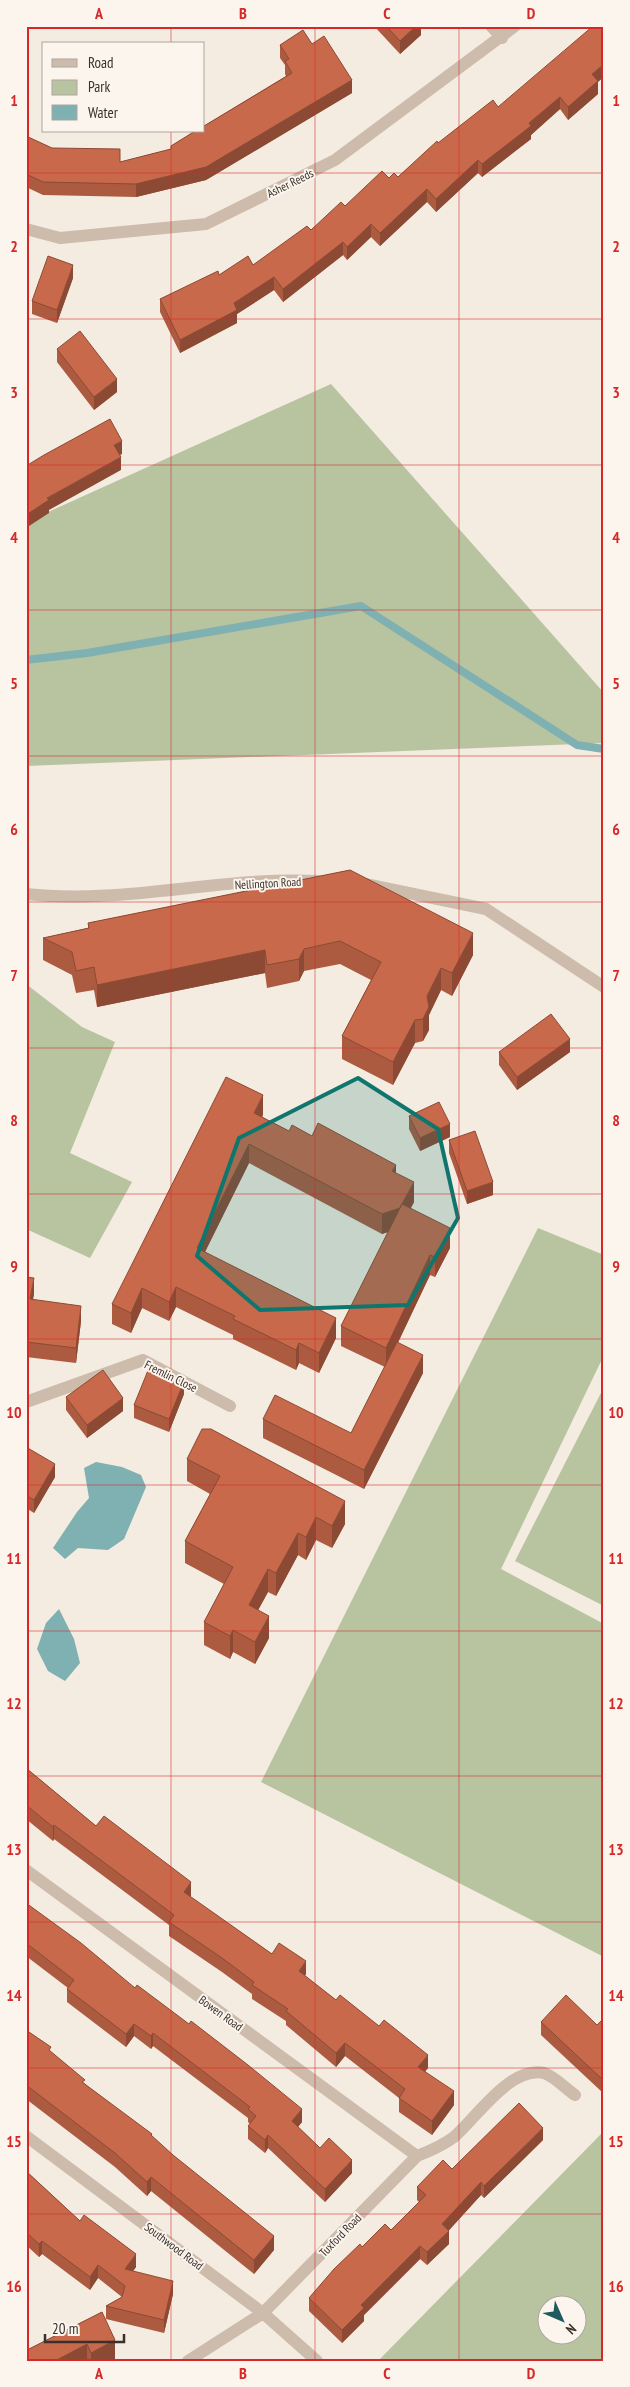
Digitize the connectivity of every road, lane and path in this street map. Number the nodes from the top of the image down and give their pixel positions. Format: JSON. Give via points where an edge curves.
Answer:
{"nodes":[{"id":1,"x":491,"y":26,"type":"edge"},
{"id":2,"x":515,"y":26,"type":"edge"},
{"id":3,"x":502,"y":38,"type":"junction"},
{"id":4,"x":26,"y":230,"type":"edge"},
{"id":5,"x":330,"y":882,"type":"edge"},
{"id":6,"x":350,"y":883,"type":"edge"},
{"id":7,"x":26,"y":894,"type":"edge"},
{"id":8,"x":604,"y":987,"type":"edge"},
{"id":9,"x":26,"y":1402,"type":"edge"},
{"id":10,"x":230,"y":1406,"type":"dead end"},
{"id":11,"x":26,"y":1870,"type":"edge"},
{"id":12,"x":575,"y":2095,"type":"dead end"},
{"id":13,"x":26,"y":2136,"type":"edge"},
{"id":14,"x":417,"y":2156,"type":"junction"},
{"id":15,"x":264,"y":2313,"type":"junction"},
{"id":16,"x":188,"y":2361,"type":"edge"},
{"id":17,"x":317,"y":2361,"type":"edge"}],
"edges":[{"from":1,"to":3,"type":"street"},
{"from":2,"to":3,"type":"street","name":"Asher Reeds"},
{"from":3,"to":4,"type":"street","name":"Asher Reeds","via":[[335,160],[206,224],[60,238]]},
{"from":5,"to":7,"type":"street","name":"Nellington Road","via":[[290,880],[153,892]]},
{"from":6,"to":8,"type":"street","via":[[486,908]]},
{"from":9,"to":10,"type":"street","name":"Fremlin Close","via":[[143,1360]]},
{"from":11,"to":14,"type":"street","name":"Bowen Road"},
{"from":12,"to":14,"type":"street","via":[[546,2074],[532,2072],[512,2079],[453,2137],[438,2148]]},
{"from":13,"to":15,"type":"street","name":"Southwood Road"},
{"from":14,"to":15,"type":"street","name":"Tuxford Road"},
{"from":15,"to":16,"type":"street","name":"Tuxford Road"},
{"from":15,"to":17,"type":"street","name":"Southwood Road"}]}
